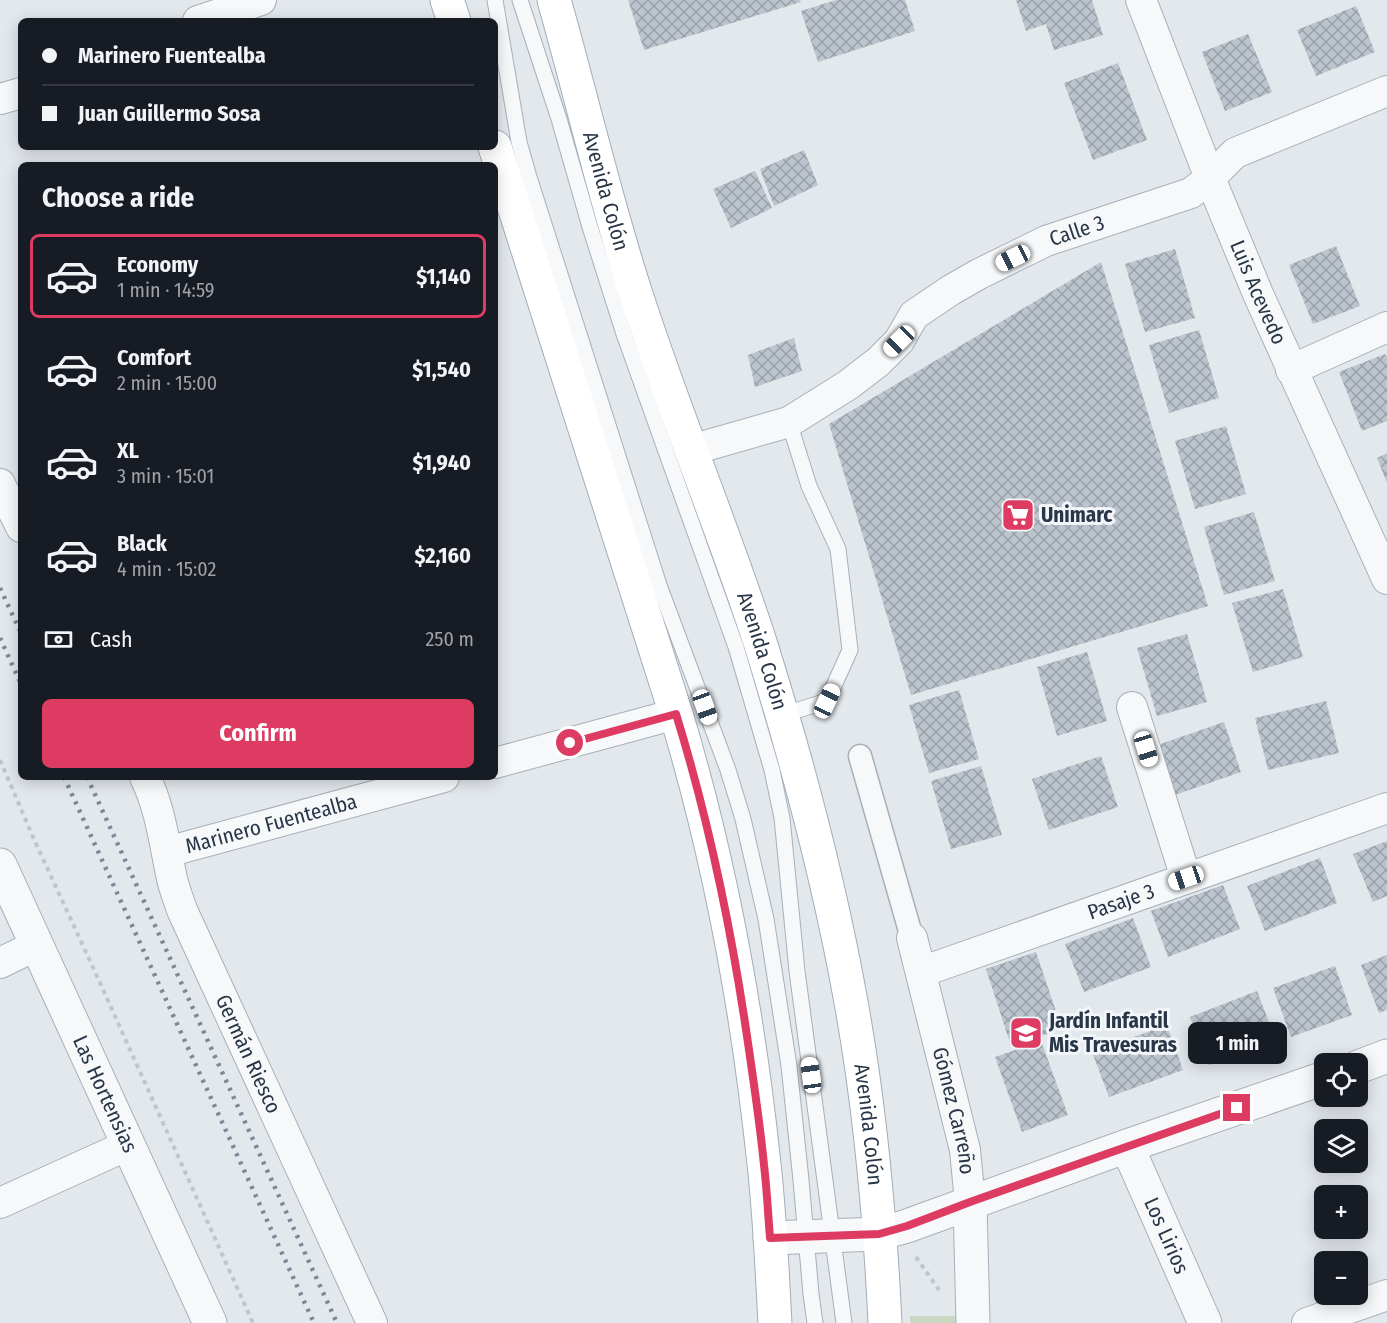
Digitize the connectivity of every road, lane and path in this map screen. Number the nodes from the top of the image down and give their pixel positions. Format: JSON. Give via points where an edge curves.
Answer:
{"nodes":[{"id":1,"x":261,"y":0,"type":"edge"},
{"id":2,"x":447,"y":0,"type":"edge"},
{"id":3,"x":495,"y":0,"type":"edge"},
{"id":4,"x":520,"y":0,"type":"edge"},
{"id":5,"x":554,"y":0,"type":"edge"},
{"id":6,"x":1141,"y":0,"type":"edge"},
{"id":7,"x":207,"y":18,"type":"edge"},
{"id":8,"x":453,"y":18,"type":"edge"},
{"id":9,"x":1387,"y":91,"type":"edge"},
{"id":10,"x":18,"y":94,"type":"edge"},
{"id":11,"x":0,"y":99,"type":"edge"},
{"id":12,"x":496,"y":150,"type":"edge"},
{"id":13,"x":1210,"y":178,"type":"junction"},
{"id":14,"x":1387,"y":327,"type":"edge"},
{"id":15,"x":1291,"y":370,"type":"junction"},
{"id":16,"x":789,"y":422,"type":"junction"},
{"id":17,"x":691,"y":450,"type":"junction"},
{"id":18,"x":0,"y":484,"type":"edge"},
{"id":19,"x":18,"y":521,"type":"edge"},
{"id":20,"x":1384,"y":567,"type":"edge"},
{"id":21,"x":1132,"y":706,"type":"dead end"},
{"id":22,"x":676,"y":714,"type":"junction"},
{"id":23,"x":782,"y":715,"type":"junction"},
{"id":24,"x":860,"y":756,"type":"dead end"},
{"id":25,"x":0,"y":760,"type":"edge"},
{"id":26,"x":498,"y":762,"type":"edge"},
{"id":27,"x":146,"y":780,"type":"edge"},
{"id":28,"x":433,"y":780,"type":"edge"},
{"id":29,"x":1387,"y":808,"type":"edge"},
{"id":30,"x":167,"y":852,"type":"junction"},
{"id":31,"x":0,"y":865,"type":"edge"},
{"id":32,"x":1186,"y":878,"type":"junction"},
{"id":33,"x":912,"y":938,"type":"joint"},
{"id":34,"x":37,"y":945,"type":"junction"},
{"id":35,"x":0,"y":963,"type":"edge"},
{"id":36,"x":921,"y":972,"type":"junction"},
{"id":37,"x":1387,"y":1056,"type":"edge"},
{"id":38,"x":1368,"y":1063,"type":"edge"},
{"id":39,"x":1314,"y":1081,"type":"edge"},
{"id":40,"x":128,"y":1145,"type":"junction"},
{"id":41,"x":1127,"y":1146,"type":"junction"},
{"id":42,"x":970,"y":1202,"type":"junction"},
{"id":43,"x":0,"y":1203,"type":"edge"},
{"id":44,"x":879,"y":1234,"type":"junction"},
{"id":45,"x":819,"y":1236,"type":"junction"},
{"id":46,"x":770,"y":1238,"type":"junction"},
{"id":47,"x":1387,"y":1295,"type":"edge"},
{"id":48,"x":210,"y":1323,"type":"edge"},
{"id":49,"x":253,"y":1323,"type":"edge"},
{"id":50,"x":372,"y":1323,"type":"edge"},
{"id":51,"x":775,"y":1323,"type":"edge"},
{"id":52,"x":815,"y":1323,"type":"edge"},
{"id":53,"x":843,"y":1323,"type":"edge"},
{"id":54,"x":885,"y":1323,"type":"edge"},
{"id":55,"x":973,"y":1323,"type":"edge"},
{"id":56,"x":1205,"y":1323,"type":"edge"},
{"id":57,"x":1306,"y":1323,"type":"edge"}],
"edges":[{"from":1,"to":7,"type":"street"},
{"from":2,"to":8,"type":"main road"},
{"from":3,"to":45,"type":"lane","via":[[519,142],[529,177],[659,585],[728,770],[742,819],[765,919]]},
{"from":4,"to":45,"type":"lane","via":[[624,334],[736,647],[772,770],[786,847],[797,971],[817,1117]]},
{"from":5,"to":17,"type":"main road","name":"Avenida Colón","via":[[632,283]]},
{"from":6,"to":13,"type":"street","name":"Luis Acevedo"},
{"from":9,"to":13,"type":"street","name":"Calle 3","via":[[1235,153]]},
{"from":10,"to":11,"type":"street"},
{"from":12,"to":22,"type":"main road"},
{"from":13,"to":15,"type":"street","name":"Luis Acevedo"},
{"from":13,"to":16,"type":"street","name":"Calle 3","via":[[1191,193],[1046,241],[951,290],[914,315],[899,341],[878,362]]},
{"from":14,"to":15,"type":"street"},
{"from":15,"to":20,"type":"street","name":"Luis Acevedo"},
{"from":16,"to":17,"type":"street","name":"Calle 3"},
{"from":16,"to":23,"type":"lane","via":[[809,486],[838,549],[850,650],[827,701]]},
{"from":17,"to":23,"type":"main road","name":"Avenida Colón","via":[[734,565]]},
{"from":18,"to":19,"type":"street"},
{"from":21,"to":32,"type":"street"},
{"from":22,"to":26,"type":"street"},
{"from":22,"to":46,"type":"main road","via":[[704,815],[742,999]]},
{"from":23,"to":44,"type":"main road","name":"Avenida Colón","via":[[818,848],[849,992],[863,1078]]},
{"from":24,"to":33,"type":"street"},
{"from":25,"to":49,"type":"path"},
{"from":27,"to":30,"type":"street","name":"Germán Riesco"},
{"from":28,"to":30,"type":"street","name":"Marinero Fuentealba"},
{"from":29,"to":32,"type":"street","name":"Pasaje 3"},
{"from":30,"to":50,"type":"street","name":"Germán Riesco","via":[[182,910]]},
{"from":31,"to":34,"type":"street","name":"Las Hortensias"},
{"from":32,"to":36,"type":"street","name":"Pasaje 3"},
{"from":33,"to":36,"type":"street","name":"Gómez Carreño"},
{"from":34,"to":35,"type":"street"},
{"from":34,"to":40,"type":"street","name":"Las Hortensias"},
{"from":36,"to":42,"type":"street","name":"Gómez Carreño","via":[[965,1150]]},
{"from":37,"to":38,"type":"street"},
{"from":39,"to":41,"type":"street"},
{"from":40,"to":43,"type":"street"},
{"from":40,"to":48,"type":"street","name":"Las Hortensias"},
{"from":41,"to":42,"type":"street"},
{"from":41,"to":56,"type":"street","name":"Los Lirios"},
{"from":42,"to":44,"type":"street"},
{"from":42,"to":55,"type":"street","name":"Gómez Carreño"},
{"from":44,"to":45,"type":"street"},
{"from":44,"to":54,"type":"main road","name":"Avenida Colón"},
{"from":45,"to":46,"type":"street"},
{"from":45,"to":52,"type":"lane","via":[[811,1294]]},
{"from":45,"to":53,"type":"lane"},
{"from":46,"to":51,"type":"main road"},
{"from":47,"to":57,"type":"street"}]}
